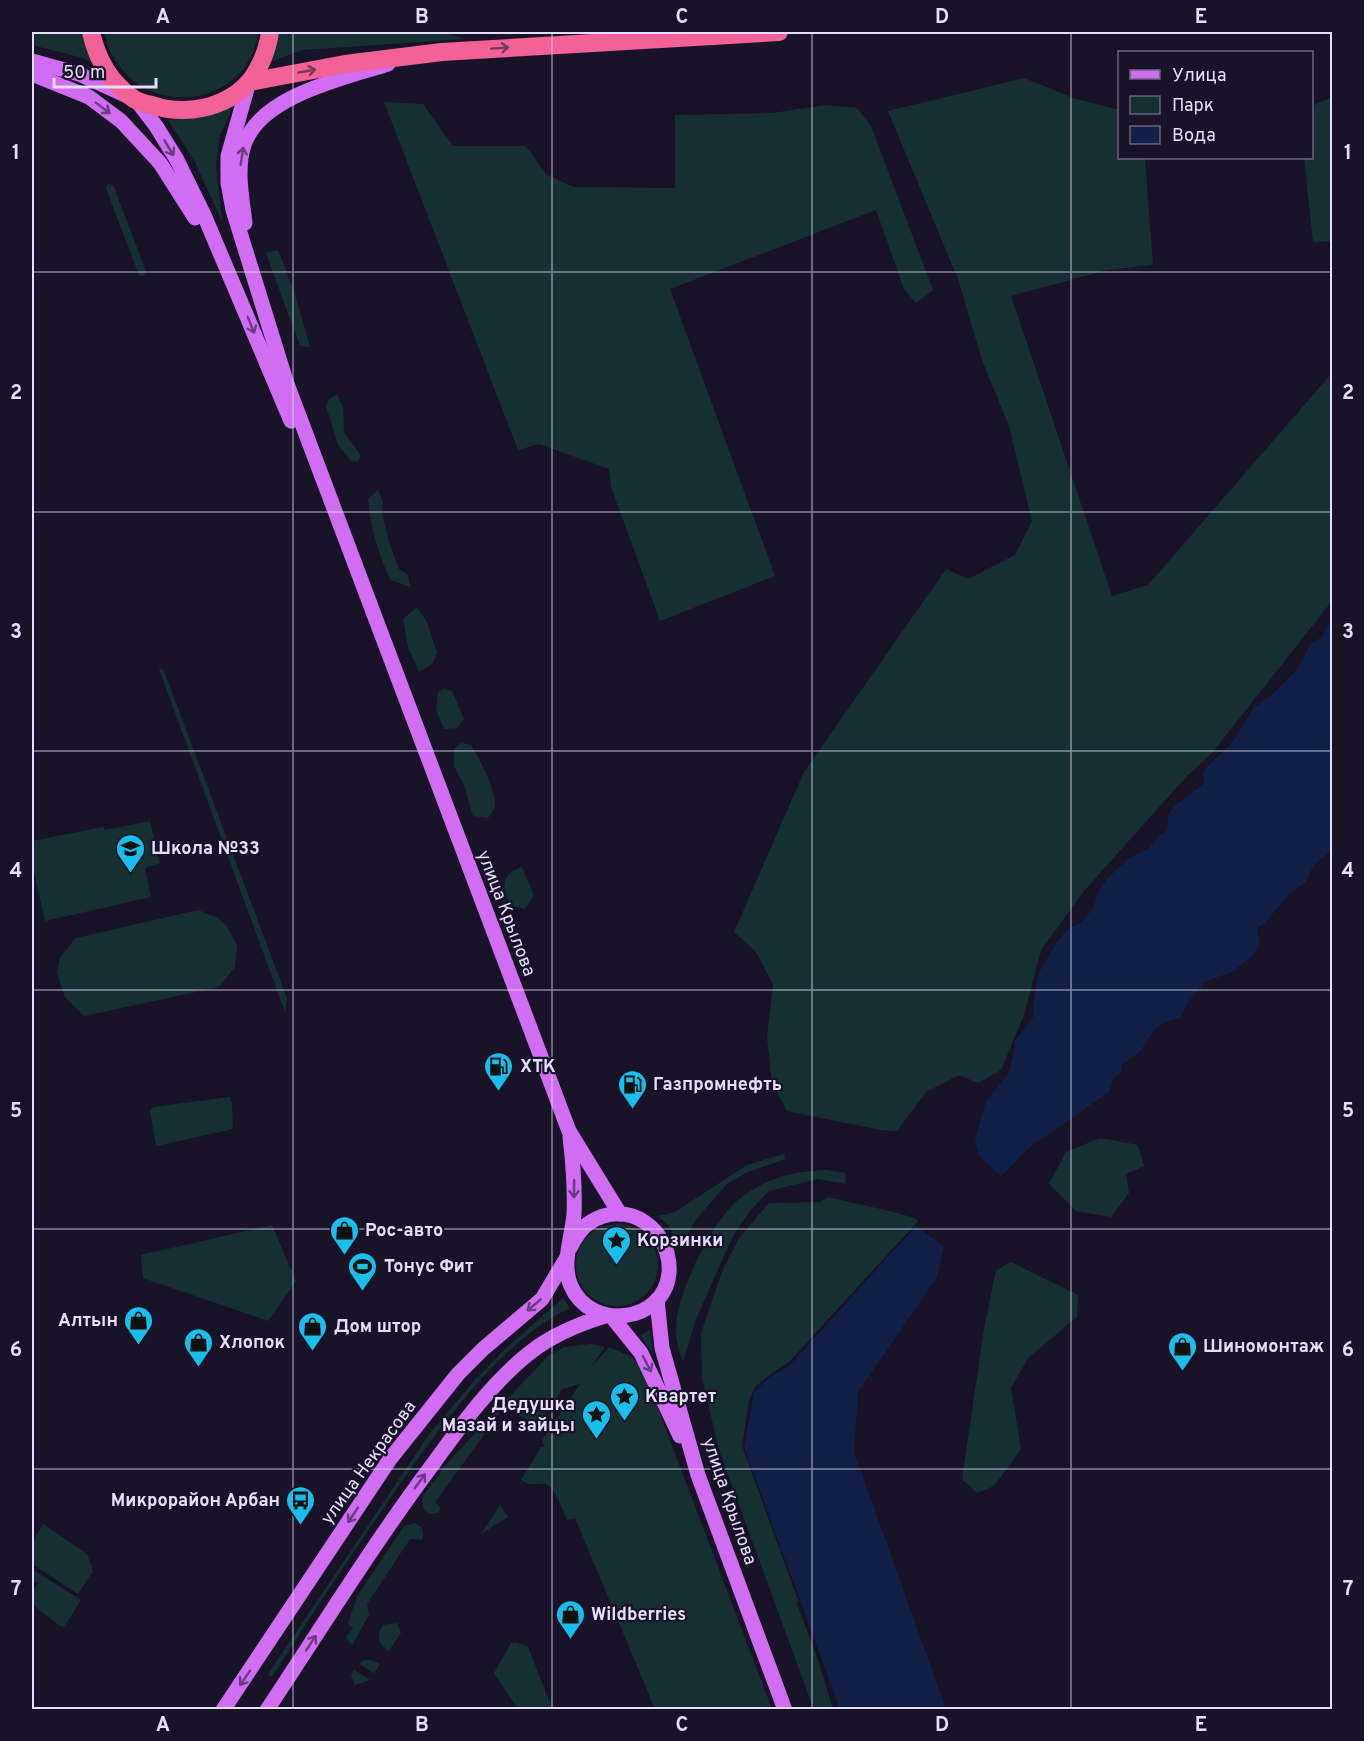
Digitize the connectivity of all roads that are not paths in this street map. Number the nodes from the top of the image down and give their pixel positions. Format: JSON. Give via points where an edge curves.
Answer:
{"nodes":[{"id":1,"x":92,"y":32,"type":"edge"},
{"id":2,"x":270,"y":32,"type":"edge"},
{"id":3,"x":779,"y":32,"type":"edge"},
{"id":4,"x":413,"y":56,"type":"junction"},
{"id":5,"x":32,"y":61,"type":"edge"},
{"id":6,"x":32,"y":74,"type":"edge"},
{"id":7,"x":249,"y":82,"type":"junction"},
{"id":8,"x":136,"y":100,"type":"junction"},
{"id":9,"x":226,"y":271,"type":"junction"},
{"id":10,"x":253,"y":276,"type":"junction"},
{"id":11,"x":375,"y":617,"type":"junction"},
{"id":12,"x":569,"y":1131,"type":"junction"},
{"id":13,"x":620,"y":1214,"type":"junction"},
{"id":14,"x":568,"y":1253,"type":"junction"},
{"id":15,"x":660,"y":1296,"type":"junction"},
{"id":16,"x":609,"y":1316,"type":"junction"},
{"id":17,"x":698,"y":1475,"type":"junction"},
{"id":18,"x":223,"y":1710,"type":"edge"},
{"id":19,"x":267,"y":1710,"type":"edge"},
{"id":20,"x":786,"y":1710,"type":"edge"}],
"edges":[{"from":1,"to":8,"type":"highway","via":[[103,67]]},
{"from":2,"to":7,"type":"highway","via":[[263,58]]},
{"from":4,"to":3,"type":"highway","one_way":true},
{"from":7,"to":4,"type":"highway","one_way":true},
{"from":10,"to":4,"type":"main road","one_way":true,"via":[[240,163],[244,144],[253,129],[280,104],[306,91]]},
{"from":5,"to":8,"type":"main road","via":[[80,74]]},
{"from":6,"to":9,"type":"main road","one_way":true,"via":[[89,97],[142,141],[178,190]]},
{"from":7,"to":8,"type":"highway","via":[[214,105],[190,111],[166,110]]},
{"from":7,"to":10,"type":"main road","via":[[228,156],[228,183]]},
{"from":8,"to":9,"type":"main road","one_way":true,"via":[[177,160]]},
{"from":9,"to":11,"type":"main road","one_way":true},
{"from":10,"to":11,"type":"main road","via":[[287,384]]},
{"from":11,"to":12,"type":"main road","name":"улица Крылова"},
{"from":12,"to":13,"type":"main road","name":"улица Крылова"},
{"from":12,"to":14,"type":"main road","one_way":true,"via":[[574,1214]]},
{"from":13,"to":14,"type":"main road","via":[[589,1223],[577,1234]]},
{"from":13,"to":15,"type":"main road","name":"улица Крылова","via":[[645,1222],[666,1246],[668,1277]]},
{"from":14,"to":16,"type":"main road","via":[[571,1287],[585,1305]]},
{"from":14,"to":18,"type":"main road","name":"улица Некрасова","one_way":true,"via":[[542,1299],[458,1374],[390,1459]]},
{"from":15,"to":16,"type":"main road","via":[[644,1310],[629,1316]]},
{"from":15,"to":17,"type":"main road","name":"улица Крылова","via":[[662,1348]]},
{"from":16,"to":17,"type":"main road","one_way":true,"via":[[641,1353]]},
{"from":19,"to":16,"type":"main road","one_way":true,"via":[[399,1509],[457,1431],[512,1367],[555,1335]]},
{"from":17,"to":20,"type":"main road","name":"улица Крылова"}]}
